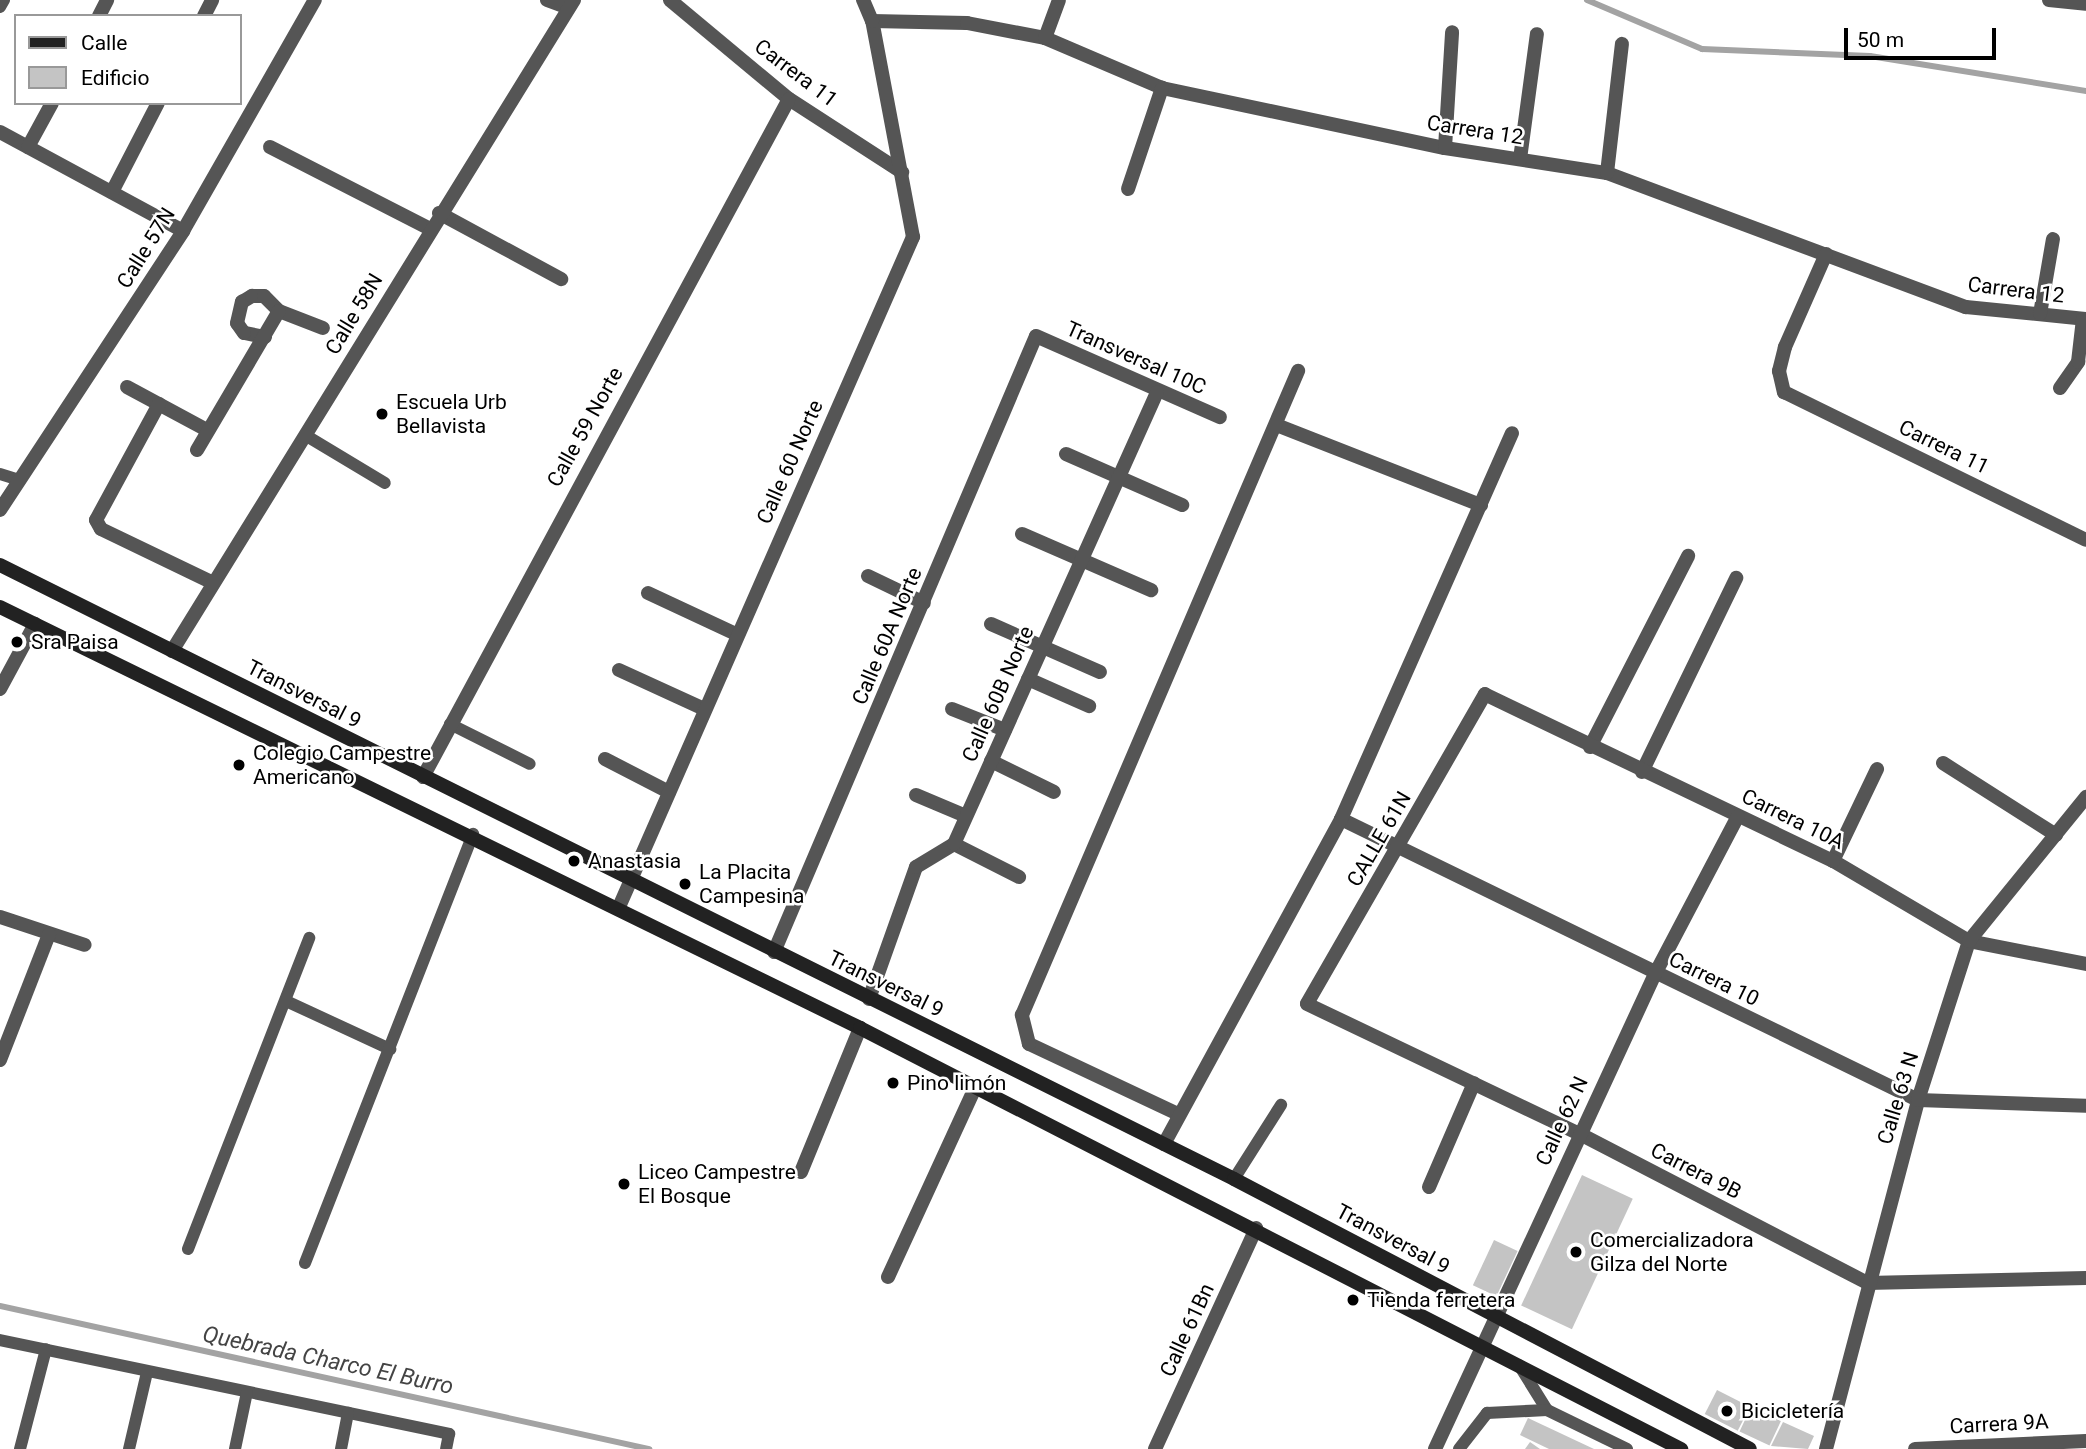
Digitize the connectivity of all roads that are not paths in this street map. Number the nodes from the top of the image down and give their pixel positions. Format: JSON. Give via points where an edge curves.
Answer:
{"nodes":[{"id":1,"x":4,"y":0,"type":"edge"},
{"id":2,"x":315,"y":0,"type":"edge"},
{"id":3,"x":547,"y":0,"type":"edge"},
{"id":4,"x":670,"y":0,"type":"edge"},
{"id":5,"x":863,"y":0,"type":"edge"},
{"id":6,"x":1059,"y":0,"type":"edge"},
{"id":7,"x":2049,"y":0,"type":"edge"},
{"id":8,"x":572,"y":4,"type":"edge"},
{"id":9,"x":2086,"y":4,"type":"edge"},
{"id":10,"x":0,"y":7,"type":"edge"},
{"id":11,"x":872,"y":21,"type":"junction"},
{"id":12,"x":1452,"y":32,"type":"dead end"},
{"id":13,"x":1537,"y":34,"type":"dead end"},
{"id":14,"x":1045,"y":38,"type":"junction"},
{"id":15,"x":1622,"y":44,"type":"dead end"},
{"id":16,"x":1162,"y":88,"type":"junction"},
{"id":17,"x":789,"y":99,"type":"junction"},
{"id":18,"x":51,"y":105,"type":"edge"},
{"id":19,"x":157,"y":105,"type":"edge"},
{"id":20,"x":0,"y":132,"type":"edge"},
{"id":21,"x":29,"y":147,"type":"junction"},
{"id":22,"x":270,"y":147,"type":"dead end"},
{"id":23,"x":1445,"y":148,"type":"junction"},
{"id":24,"x":1520,"y":159,"type":"junction"},
{"id":25,"x":902,"y":172,"type":"junction"},
{"id":26,"x":1607,"y":173,"type":"junction"},
{"id":27,"x":1128,"y":189,"type":"dead end"},
{"id":28,"x":112,"y":192,"type":"junction"},
{"id":29,"x":439,"y":213,"type":"junction"},
{"id":30,"x":430,"y":229,"type":"junction"},
{"id":31,"x":183,"y":231,"type":"junction"},
{"id":32,"x":2053,"y":239,"type":"dead end"},
{"id":33,"x":1826,"y":254,"type":"junction"},
{"id":34,"x":561,"y":279,"type":"dead end"},
{"id":35,"x":279,"y":311,"type":"junction"},
{"id":36,"x":2040,"y":314,"type":"junction"},
{"id":37,"x":2084,"y":319,"type":"edge"},
{"id":38,"x":323,"y":328,"type":"dead end"},
{"id":39,"x":1036,"y":336,"type":"joint"},
{"id":40,"x":265,"y":337,"type":"junction"},
{"id":41,"x":1298,"y":371,"type":"dead end"},
{"id":42,"x":127,"y":387,"type":"dead end"},
{"id":43,"x":2060,"y":388,"type":"dead end"},
{"id":44,"x":1157,"y":393,"type":"junction"},
{"id":45,"x":159,"y":404,"type":"junction"},
{"id":46,"x":1220,"y":417,"type":"dead end"},
{"id":47,"x":1279,"y":426,"type":"junction"},
{"id":48,"x":207,"y":430,"type":"junction"},
{"id":49,"x":1512,"y":433,"type":"dead end"},
{"id":50,"x":305,"y":435,"type":"junction"},
{"id":51,"x":197,"y":450,"type":"dead end"},
{"id":52,"x":1066,"y":454,"type":"dead end"},
{"id":53,"x":0,"y":474,"type":"edge"},
{"id":54,"x":1119,"y":477,"type":"junction"},
{"id":55,"x":20,"y":480,"type":"junction"},
{"id":56,"x":385,"y":483,"type":"dead end"},
{"id":57,"x":1182,"y":505,"type":"dead end"},
{"id":58,"x":1481,"y":505,"type":"junction"},
{"id":59,"x":0,"y":510,"type":"edge"},
{"id":60,"x":1022,"y":534,"type":"dead end"},
{"id":61,"x":2086,"y":540,"type":"edge"},
{"id":62,"x":1688,"y":556,"type":"dead end"},
{"id":63,"x":1082,"y":560,"type":"junction"},
{"id":64,"x":0,"y":565,"type":"edge"},
{"id":65,"x":868,"y":576,"type":"dead end"},
{"id":66,"x":1736,"y":578,"type":"dead end"},
{"id":67,"x":211,"y":582,"type":"junction"},
{"id":68,"x":1151,"y":590,"type":"dead end"},
{"id":69,"x":648,"y":593,"type":"dead end"},
{"id":70,"x":924,"y":603,"type":"junction"},
{"id":71,"x":0,"y":607,"type":"edge"},
{"id":72,"x":35,"y":624,"type":"junction"},
{"id":73,"x":991,"y":624,"type":"dead end"},
{"id":74,"x":736,"y":634,"type":"junction"},
{"id":75,"x":1044,"y":643,"type":"junction"},
{"id":76,"x":172,"y":652,"type":"junction"},
{"id":77,"x":619,"y":670,"type":"dead end"},
{"id":78,"x":1100,"y":672,"type":"dead end"},
{"id":79,"x":1028,"y":679,"type":"junction"},
{"id":80,"x":0,"y":689,"type":"edge"},
{"id":81,"x":1485,"y":694,"type":"joint"},
{"id":82,"x":1089,"y":706,"type":"dead end"},
{"id":83,"x":704,"y":709,"type":"junction"},
{"id":84,"x":952,"y":709,"type":"dead end"},
{"id":85,"x":450,"y":724,"type":"junction"},
{"id":86,"x":1005,"y":730,"type":"junction"},
{"id":87,"x":1590,"y":747,"type":"junction"},
{"id":88,"x":605,"y":759,"type":"dead end"},
{"id":89,"x":991,"y":761,"type":"junction"},
{"id":90,"x":1943,"y":763,"type":"dead end"},
{"id":91,"x":530,"y":764,"type":"dead end"},
{"id":92,"x":1877,"y":769,"type":"dead end"},
{"id":93,"x":1642,"y":772,"type":"junction"},
{"id":94,"x":423,"y":777,"type":"junction"},
{"id":95,"x":669,"y":792,"type":"junction"},
{"id":96,"x":1054,"y":792,"type":"dead end"},
{"id":97,"x":916,"y":795,"type":"dead end"},
{"id":98,"x":2086,"y":797,"type":"edge"},
{"id":99,"x":966,"y":816,"type":"junction"},
{"id":100,"x":1738,"y":816,"type":"junction"},
{"id":101,"x":1341,"y":819,"type":"junction"},
{"id":102,"x":473,"y":834,"type":"junction"},
{"id":103,"x":2056,"y":835,"type":"junction"},
{"id":104,"x":954,"y":844,"type":"junction"},
{"id":105,"x":1399,"y":848,"type":"junction"},
{"id":106,"x":1833,"y":861,"type":"junction"},
{"id":107,"x":1019,"y":877,"type":"dead end"},
{"id":108,"x":631,"y":881,"type":"junction"},
{"id":109,"x":619,"y":907,"type":"junction"},
{"id":110,"x":0,"y":917,"type":"edge"},
{"id":111,"x":49,"y":934,"type":"junction"},
{"id":112,"x":309,"y":938,"type":"dead end"},
{"id":113,"x":1969,"y":941,"type":"junction"},
{"id":114,"x":85,"y":945,"type":"dead end"},
{"id":115,"x":774,"y":952,"type":"junction"},
{"id":116,"x":2086,"y":964,"type":"edge"},
{"id":117,"x":1655,"y":974,"type":"junction"},
{"id":118,"x":869,"y":999,"type":"junction"},
{"id":119,"x":286,"y":1001,"type":"junction"},
{"id":120,"x":1307,"y":1004,"type":"joint"},
{"id":121,"x":860,"y":1028,"type":"junction"},
{"id":122,"x":390,"y":1049,"type":"junction"},
{"id":123,"x":0,"y":1060,"type":"edge"},
{"id":124,"x":1474,"y":1083,"type":"junction"},
{"id":125,"x":976,"y":1086,"type":"junction"},
{"id":126,"x":1918,"y":1100,"type":"junction"},
{"id":127,"x":1281,"y":1105,"type":"dead end"},
{"id":128,"x":2086,"y":1105,"type":"edge"},
{"id":129,"x":1178,"y":1115,"type":"junction"},
{"id":130,"x":1580,"y":1134,"type":"junction"},
{"id":131,"x":1164,"y":1144,"type":"junction"},
{"id":132,"x":801,"y":1172,"type":"dead end"},
{"id":133,"x":1234,"y":1179,"type":"junction"},
{"id":134,"x":1429,"y":1187,"type":"dead end"},
{"id":135,"x":1256,"y":1228,"type":"junction"},
{"id":136,"x":188,"y":1249,"type":"dead end"},
{"id":137,"x":305,"y":1264,"type":"dead end"},
{"id":138,"x":888,"y":1277,"type":"dead end"},
{"id":139,"x":2086,"y":1278,"type":"edge"},
{"id":140,"x":1867,"y":1283,"type":"junction"},
{"id":141,"x":1494,"y":1315,"type":"junction"},
{"id":142,"x":0,"y":1340,"type":"edge"},
{"id":143,"x":1480,"y":1343,"type":"junction"},
{"id":144,"x":46,"y":1349,"type":"junction"},
{"id":145,"x":1513,"y":1360,"type":"junction"},
{"id":146,"x":147,"y":1372,"type":"junction"},
{"id":147,"x":247,"y":1392,"type":"junction"},
{"id":148,"x":1547,"y":1410,"type":"junction"},
{"id":149,"x":348,"y":1413,"type":"junction"},
{"id":150,"x":2086,"y":1441,"type":"edge"},
{"id":151,"x":1459,"y":1447,"type":"edge"},
{"id":152,"x":19,"y":1449,"type":"edge"},
{"id":153,"x":129,"y":1449,"type":"edge"},
{"id":154,"x":235,"y":1449,"type":"edge"},
{"id":155,"x":341,"y":1449,"type":"edge"},
{"id":156,"x":446,"y":1449,"type":"edge"},
{"id":157,"x":1155,"y":1449,"type":"edge"},
{"id":158,"x":1435,"y":1449,"type":"edge"},
{"id":159,"x":1628,"y":1449,"type":"edge"},
{"id":160,"x":1681,"y":1449,"type":"edge"},
{"id":161,"x":1749,"y":1449,"type":"edge"},
{"id":162,"x":1826,"y":1449,"type":"edge"},
{"id":163,"x":1915,"y":1449,"type":"edge"}],
"edges":[{"from":1,"to":10,"type":"lane"},
{"from":2,"to":31,"type":"street","name":"Calle 57N"},
{"from":3,"to":8,"type":"street"},
{"from":4,"to":17,"type":"street","name":"Carrera 11"},
{"from":5,"to":11,"type":"street"},
{"from":6,"to":14,"type":"street"},
{"from":7,"to":9,"type":"street"},
{"from":8,"to":29,"type":"street","name":"Calle 58N"},
{"from":11,"to":14,"type":"street","name":"Carrera 12","via":[[967,23]]},
{"from":11,"to":25,"type":"street","name":"Calle 60 Norte"},
{"from":12,"to":23,"type":"street"},
{"from":13,"to":24,"type":"street"},
{"from":14,"to":16,"type":"street","name":"Carrera 12"},
{"from":15,"to":26,"type":"street"},
{"from":16,"to":23,"type":"street","name":"Carrera 12"},
{"from":16,"to":27,"type":"street"},
{"from":17,"to":25,"type":"street","name":"Carrera 11"},
{"from":17,"to":85,"type":"street","name":"Calle 59 Norte"},
{"from":18,"to":21,"type":"street"},
{"from":19,"to":28,"type":"street"},
{"from":20,"to":21,"type":"street"},
{"from":21,"to":28,"type":"street"},
{"from":22,"to":30,"type":"street"},
{"from":23,"to":24,"type":"street","name":"Carrera 12"},
{"from":24,"to":26,"type":"street","name":"Carrera 12"},
{"from":25,"to":74,"type":"street","name":"Calle 60 Norte","via":[[913,237]]},
{"from":26,"to":33,"type":"street","name":"Carrera 12"},
{"from":28,"to":31,"type":"street"},
{"from":29,"to":30,"type":"street","name":"Calle 58N"},
{"from":29,"to":34,"type":"street"},
{"from":30,"to":50,"type":"street","name":"Calle 58N"},
{"from":31,"to":55,"type":"street","name":"Calle 57N"},
{"from":32,"to":36,"type":"street"},
{"from":33,"to":36,"type":"street","name":"Carrera 12","via":[[1966,307]]},
{"from":33,"to":61,"type":"street","name":"Carrera 11","via":[[1786,348],[1779,371],[1784,392]]},
{"from":35,"to":38,"type":"street"},
{"from":35,"to":40,"type":"street"},
{"from":35,"to":40,"type":"street","via":[[264,296],[242,302],[237,323],[244,333]]},
{"from":36,"to":37,"type":"street","name":"Carrera 12"},
{"from":37,"to":43,"type":"street","via":[[2078,362]]},
{"from":39,"to":44,"type":"street","name":"Transversal 10C"},
{"from":39,"to":70,"type":"street","name":"Calle 60A Norte"},
{"from":40,"to":48,"type":"street"},
{"from":41,"to":47,"type":"street"},
{"from":42,"to":45,"type":"street"},
{"from":44,"to":46,"type":"street","name":"Transversal 10C"},
{"from":44,"to":54,"type":"street","name":"Calle 60B Norte"},
{"from":45,"to":48,"type":"street"},
{"from":45,"to":67,"type":"street","via":[[96,520],[101,529]]},
{"from":47,"to":58,"type":"street"},
{"from":47,"to":129,"type":"street","via":[[1022,1015],[1029,1044]]},
{"from":48,"to":51,"type":"street"},
{"from":49,"to":58,"type":"street"},
{"from":50,"to":56,"type":"lane"},
{"from":50,"to":67,"type":"street","name":"Calle 58N"},
{"from":52,"to":54,"type":"street"},
{"from":53,"to":55,"type":"lane"},
{"from":54,"to":57,"type":"street"},
{"from":54,"to":63,"type":"street","name":"Calle 60B Norte"},
{"from":55,"to":59,"type":"street","name":"Calle 57N"},
{"from":58,"to":101,"type":"street"},
{"from":60,"to":63,"type":"street"},
{"from":62,"to":87,"type":"street"},
{"from":63,"to":68,"type":"street"},
{"from":63,"to":75,"type":"street","name":"Calle 60B Norte"},
{"from":64,"to":76,"type":"main road","name":"Transversal 9"},
{"from":65,"to":70,"type":"street"},
{"from":66,"to":93,"type":"street"},
{"from":67,"to":76,"type":"street","name":"Calle 58N"},
{"from":69,"to":74,"type":"street"},
{"from":70,"to":115,"type":"street","name":"Calle 60A Norte"},
{"from":71,"to":72,"type":"main road"},
{"from":72,"to":80,"type":"street"},
{"from":72,"to":102,"type":"main road"},
{"from":73,"to":75,"type":"street"},
{"from":74,"to":83,"type":"street","name":"Calle 60 Norte"},
{"from":75,"to":78,"type":"street"},
{"from":75,"to":79,"type":"street","name":"Calle 60B Norte"},
{"from":76,"to":94,"type":"main road","name":"Transversal 9"},
{"from":77,"to":83,"type":"street"},
{"from":79,"to":82,"type":"street"},
{"from":79,"to":86,"type":"street","name":"Calle 60B Norte"},
{"from":81,"to":87,"type":"street","name":"Carrera 10A"},
{"from":81,"to":105,"type":"street","name":"CALLE 61N"},
{"from":83,"to":95,"type":"street","name":"Calle 60 Norte"},
{"from":84,"to":86,"type":"street"},
{"from":85,"to":91,"type":"lane"},
{"from":85,"to":94,"type":"street","name":"Calle 59 Norte"},
{"from":86,"to":89,"type":"street","name":"Calle 60B Norte"},
{"from":87,"to":93,"type":"street","name":"Carrera 10A"},
{"from":88,"to":95,"type":"street"},
{"from":89,"to":96,"type":"street"},
{"from":89,"to":99,"type":"street","name":"Calle 60B Norte"},
{"from":90,"to":103,"type":"street"},
{"from":92,"to":106,"type":"street"},
{"from":93,"to":100,"type":"street","name":"Carrera 10A"},
{"from":94,"to":108,"type":"main road","name":"Transversal 9"},
{"from":95,"to":108,"type":"street","name":"Calle 60 Norte"},
{"from":97,"to":99,"type":"street"},
{"from":98,"to":103,"type":"street","name":"Calle 63 N"},
{"from":99,"to":104,"type":"street","name":"Calle 60B Norte"},
{"from":100,"to":106,"type":"street","name":"Carrera 10A"},
{"from":100,"to":117,"type":"street","name":"Calle 62 N"},
{"from":101,"to":105,"type":"street","name":"Carrera 10"},
{"from":101,"to":129,"type":"street"},
{"from":102,"to":109,"type":"main road"},
{"from":102,"to":122,"type":"lane"},
{"from":103,"to":113,"type":"street","name":"Calle 63 N"},
{"from":104,"to":107,"type":"street"},
{"from":104,"to":118,"type":"street","via":[[916,867]]},
{"from":105,"to":117,"type":"street","name":"Carrera 10"},
{"from":105,"to":120,"type":"street","name":"CALLE 61N"},
{"from":106,"to":113,"type":"street","name":"Carrera 10A"},
{"from":108,"to":109,"type":"street","name":"Calle 60 Norte"},
{"from":108,"to":115,"type":"main road","name":"Transversal 9"},
{"from":109,"to":121,"type":"main road"},
{"from":110,"to":111,"type":"street"},
{"from":111,"to":114,"type":"street"},
{"from":111,"to":123,"type":"street"},
{"from":112,"to":119,"type":"lane"},
{"from":113,"to":116,"type":"street","name":"Carrera 10A"},
{"from":113,"to":126,"type":"street","name":"Calle 63 N"},
{"from":115,"to":118,"type":"main road","name":"Transversal 9"},
{"from":117,"to":126,"type":"street","name":"Carrera 10"},
{"from":117,"to":130,"type":"street","name":"Calle 62 N"},
{"from":118,"to":131,"type":"main road","name":"Transversal 9"},
{"from":119,"to":122,"type":"lane"},
{"from":119,"to":136,"type":"lane"},
{"from":120,"to":124,"type":"street","name":"Carrera 9B"},
{"from":121,"to":125,"type":"main road"},
{"from":121,"to":132,"type":"street"},
{"from":122,"to":137,"type":"lane"},
{"from":124,"to":130,"type":"street","name":"Carrera 9B"},
{"from":124,"to":134,"type":"street"},
{"from":125,"to":135,"type":"main road"},
{"from":125,"to":138,"type":"street"},
{"from":126,"to":128,"type":"street","name":"Carrera 10"},
{"from":126,"to":140,"type":"street","name":"Calle 63 N"},
{"from":127,"to":133,"type":"lane"},
{"from":129,"to":131,"type":"street"},
{"from":130,"to":140,"type":"street","name":"Carrera 9B"},
{"from":130,"to":141,"type":"street","name":"Calle 62 N"},
{"from":131,"to":133,"type":"main road","name":"Transversal 9"},
{"from":133,"to":141,"type":"main road","name":"Transversal 9"},
{"from":135,"to":143,"type":"main road"},
{"from":135,"to":157,"type":"street","name":"Calle 61Bn"},
{"from":139,"to":140,"type":"street","name":"Carrera 9B"},
{"from":140,"to":162,"type":"street","name":"Calle 63 N"},
{"from":141,"to":143,"type":"street","name":"Calle 62 N"},
{"from":141,"to":161,"type":"main road","name":"Transversal 9"},
{"from":142,"to":144,"type":"lane"},
{"from":143,"to":145,"type":"main road"},
{"from":143,"to":158,"type":"street","name":"Calle 62 N"},
{"from":144,"to":146,"type":"lane"},
{"from":144,"to":152,"type":"lane"},
{"from":145,"to":148,"type":"lane"},
{"from":145,"to":160,"type":"main road"},
{"from":146,"to":147,"type":"lane"},
{"from":146,"to":153,"type":"lane"},
{"from":147,"to":149,"type":"lane"},
{"from":147,"to":154,"type":"lane"},
{"from":148,"to":151,"type":"lane","via":[[1486,1413]]},
{"from":148,"to":159,"type":"lane"},
{"from":149,"to":155,"type":"lane"},
{"from":149,"to":156,"type":"lane","via":[[449,1434]]},
{"from":150,"to":163,"type":"street","name":"Carrera 9A"}]}
